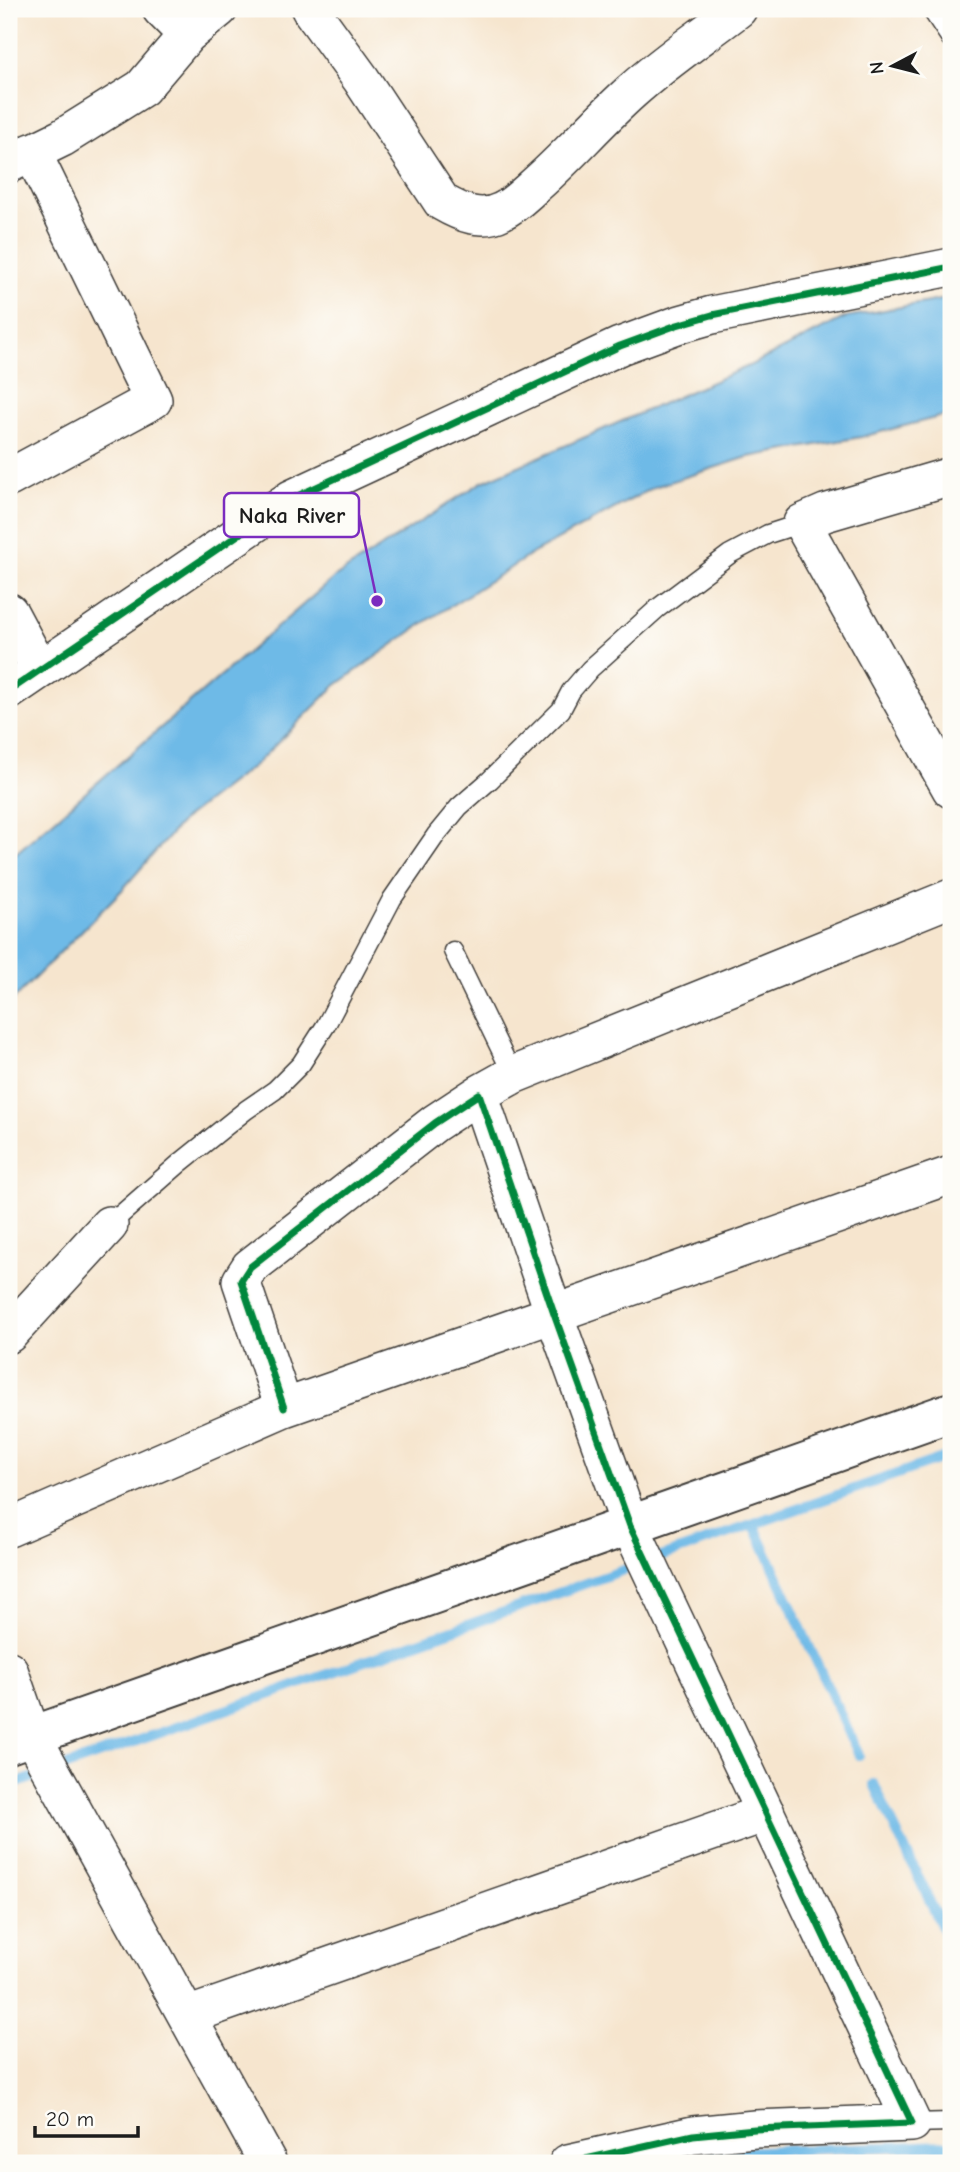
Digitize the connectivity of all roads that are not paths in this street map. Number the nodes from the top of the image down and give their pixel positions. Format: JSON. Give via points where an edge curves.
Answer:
{"nodes":[{"id":1,"x":161,"y":9,"type":"edge"},
{"id":2,"x":219,"y":9,"type":"edge"},
{"id":3,"x":310,"y":9,"type":"edge"},
{"id":4,"x":738,"y":9,"type":"edge"},
{"id":5,"x":931,"y":9,"type":"edge"},
{"id":6,"x":187,"y":35,"type":"junction"},
{"id":7,"x":951,"y":39,"type":"edge"},
{"id":8,"x":20,"y":158,"type":"edge"},
{"id":9,"x":951,"y":267,"type":"edge"},
{"id":10,"x":951,"y":476,"type":"edge"},
{"id":11,"x":9,"y":478,"type":"edge"},
{"id":12,"x":803,"y":523,"type":"junction"},
{"id":13,"x":9,"y":612,"type":"edge"},
{"id":14,"x":40,"y":670,"type":"junction"},
{"id":15,"x":9,"y":691,"type":"edge"},
{"id":16,"x":951,"y":789,"type":"edge"},
{"id":17,"x":951,"y":898,"type":"edge"},
{"id":18,"x":453,"y":951,"type":"dead end"},
{"id":19,"x":513,"y":1075,"type":"junction"},
{"id":20,"x":479,"y":1094,"type":"junction"},
{"id":21,"x":951,"y":1175,"type":"edge"},
{"id":22,"x":109,"y":1225,"type":"joint"},
{"id":23,"x":554,"y":1314,"type":"junction"},
{"id":24,"x":9,"y":1334,"type":"edge"},
{"id":25,"x":284,"y":1408,"type":"junction"},
{"id":26,"x":951,"y":1412,"type":"edge"},
{"id":27,"x":630,"y":1526,"type":"junction"},
{"id":28,"x":9,"y":1528,"type":"edge"},
{"id":29,"x":9,"y":1671,"type":"edge"},
{"id":30,"x":20,"y":1740,"type":"edge"},
{"id":31,"x":766,"y":1813,"type":"junction"},
{"id":32,"x":187,"y":2016,"type":"junction"},
{"id":33,"x":951,"y":2122,"type":"edge"},
{"id":34,"x":912,"y":2123,"type":"junction"},
{"id":35,"x":647,"y":2154,"type":"edge"},
{"id":36,"x":268,"y":2163,"type":"edge"},
{"id":37,"x":568,"y":2163,"type":"edge"}],
"edges":[{"from":1,"to":6,"type":"street"},
{"from":2,"to":6,"type":"street"},
{"from":3,"to":4,"type":"street","via":[[442,202],[479,217],[502,212],[526,193],[634,89]]},
{"from":5,"to":7,"type":"lane"},
{"from":6,"to":8,"type":"street","via":[[142,88],[62,138]]},
{"from":8,"to":11,"type":"street","via":[[153,400]]},
{"from":9,"to":14,"type":"street","via":[[712,316],[620,346],[291,499]]},
{"from":10,"to":12,"type":"street"},
{"from":12,"to":16,"type":"street"},
{"from":12,"to":22,"type":"lane","via":[[768,534],[730,554],[658,608],[590,669],[561,710],[459,807],[436,835],[392,899],[301,1064]]},
{"from":13,"to":14,"type":"street"},
{"from":14,"to":15,"type":"street"},
{"from":17,"to":19,"type":"street"},
{"from":18,"to":19,"type":"lane"},
{"from":19,"to":20,"type":"street"},
{"from":20,"to":23,"type":"street"},
{"from":20,"to":25,"type":"street","via":[[250,1267],[241,1280]]},
{"from":21,"to":23,"type":"street"},
{"from":22,"to":24,"type":"street"},
{"from":23,"to":25,"type":"street"},
{"from":23,"to":27,"type":"street"},
{"from":25,"to":28,"type":"street"},
{"from":26,"to":27,"type":"street"},
{"from":27,"to":30,"type":"street"},
{"from":27,"to":31,"type":"street"},
{"from":29,"to":30,"type":"street"},
{"from":30,"to":32,"type":"street"},
{"from":31,"to":32,"type":"street"},
{"from":31,"to":34,"type":"street"},
{"from":32,"to":36,"type":"street"},
{"from":33,"to":34,"type":"lane"},
{"from":34,"to":35,"type":"street","via":[[693,2135]]},
{"from":35,"to":37,"type":"street"}]}
